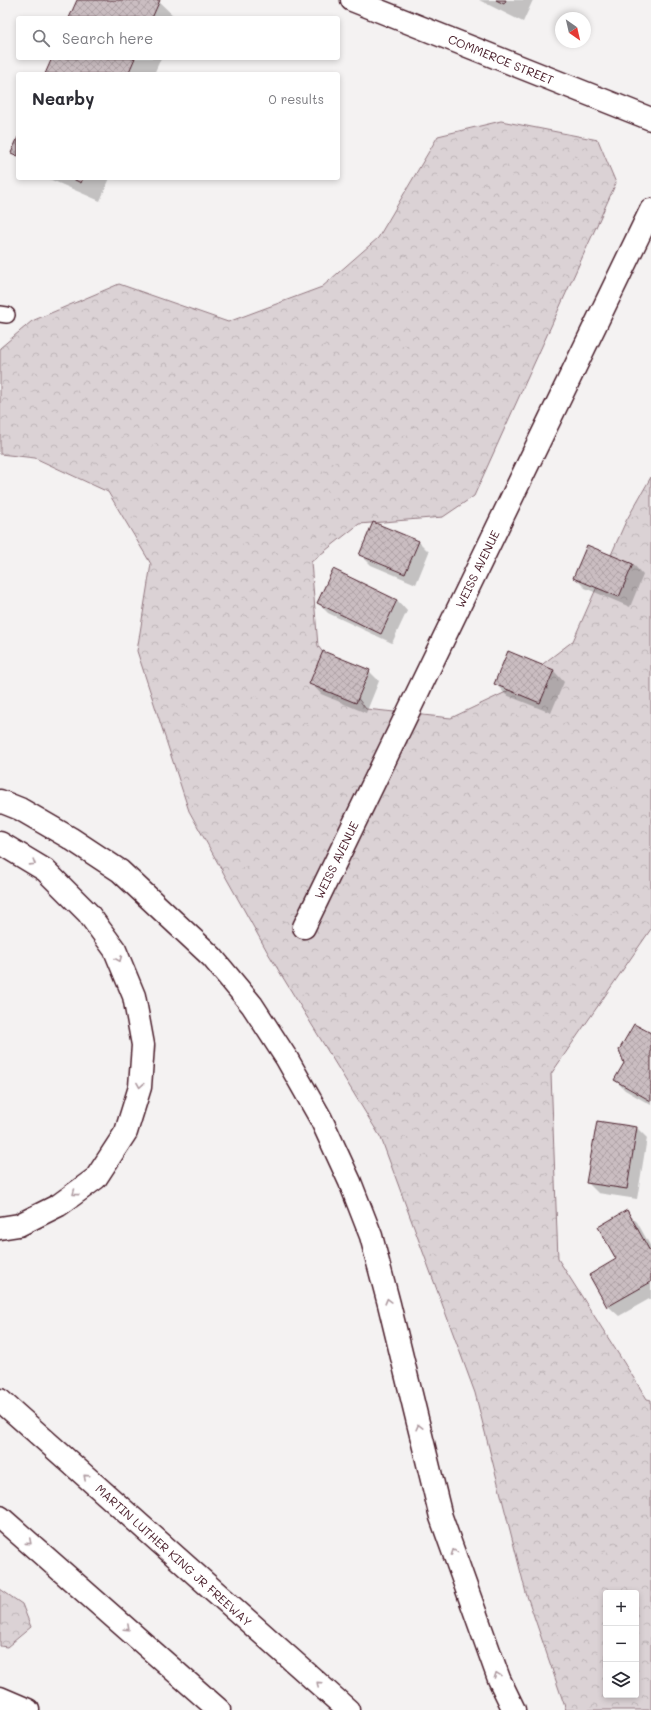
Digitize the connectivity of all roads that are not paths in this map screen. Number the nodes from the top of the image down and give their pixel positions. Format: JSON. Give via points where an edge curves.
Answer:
{"nodes":[{"id":1,"x":352,"y":0,"type":"edge"},
{"id":2,"x":651,"y":119,"type":"edge"},
{"id":3,"x":651,"y":210,"type":"edge"},
{"id":4,"x":0,"y":801,"type":"edge"},
{"id":5,"x":0,"y":843,"type":"edge"},
{"id":6,"x":304,"y":927,"type":"dead end"},
{"id":7,"x":0,"y":1228,"type":"edge"},
{"id":8,"x":0,"y":1400,"type":"edge"},
{"id":9,"x":0,"y":1516,"type":"edge"},
{"id":10,"x":0,"y":1698,"type":"edge"},
{"id":11,"x":28,"y":1710,"type":"edge"},
{"id":12,"x":219,"y":1710,"type":"edge"},
{"id":13,"x":348,"y":1710,"type":"edge"},
{"id":14,"x":514,"y":1710,"type":"edge"}],
"edges":[{"from":1,"to":2,"type":"main road","name":"COMMERCE STREET"},
{"from":3,"to":6,"type":"main road","name":"WEISS AVENUE"},
{"from":14,"to":4,"type":"main road","one_way":true,"via":[[499,1679],[441,1517],[371,1236],[321,1118],[252,1005],[212,957],[120,871],[20,808]]},
{"from":5,"to":7,"type":"main road","one_way":true,"via":[[45,870],[88,913],[115,950],[134,996],[143,1044],[140,1087],[126,1132],[96,1178],[59,1205],[19,1225]]},
{"from":13,"to":8,"type":"main road","name":"MARTIN LUTHER KING JR FREEWAY","one_way":true},
{"from":9,"to":12,"type":"main road","one_way":true},
{"from":10,"to":11,"type":"main road"}]}
